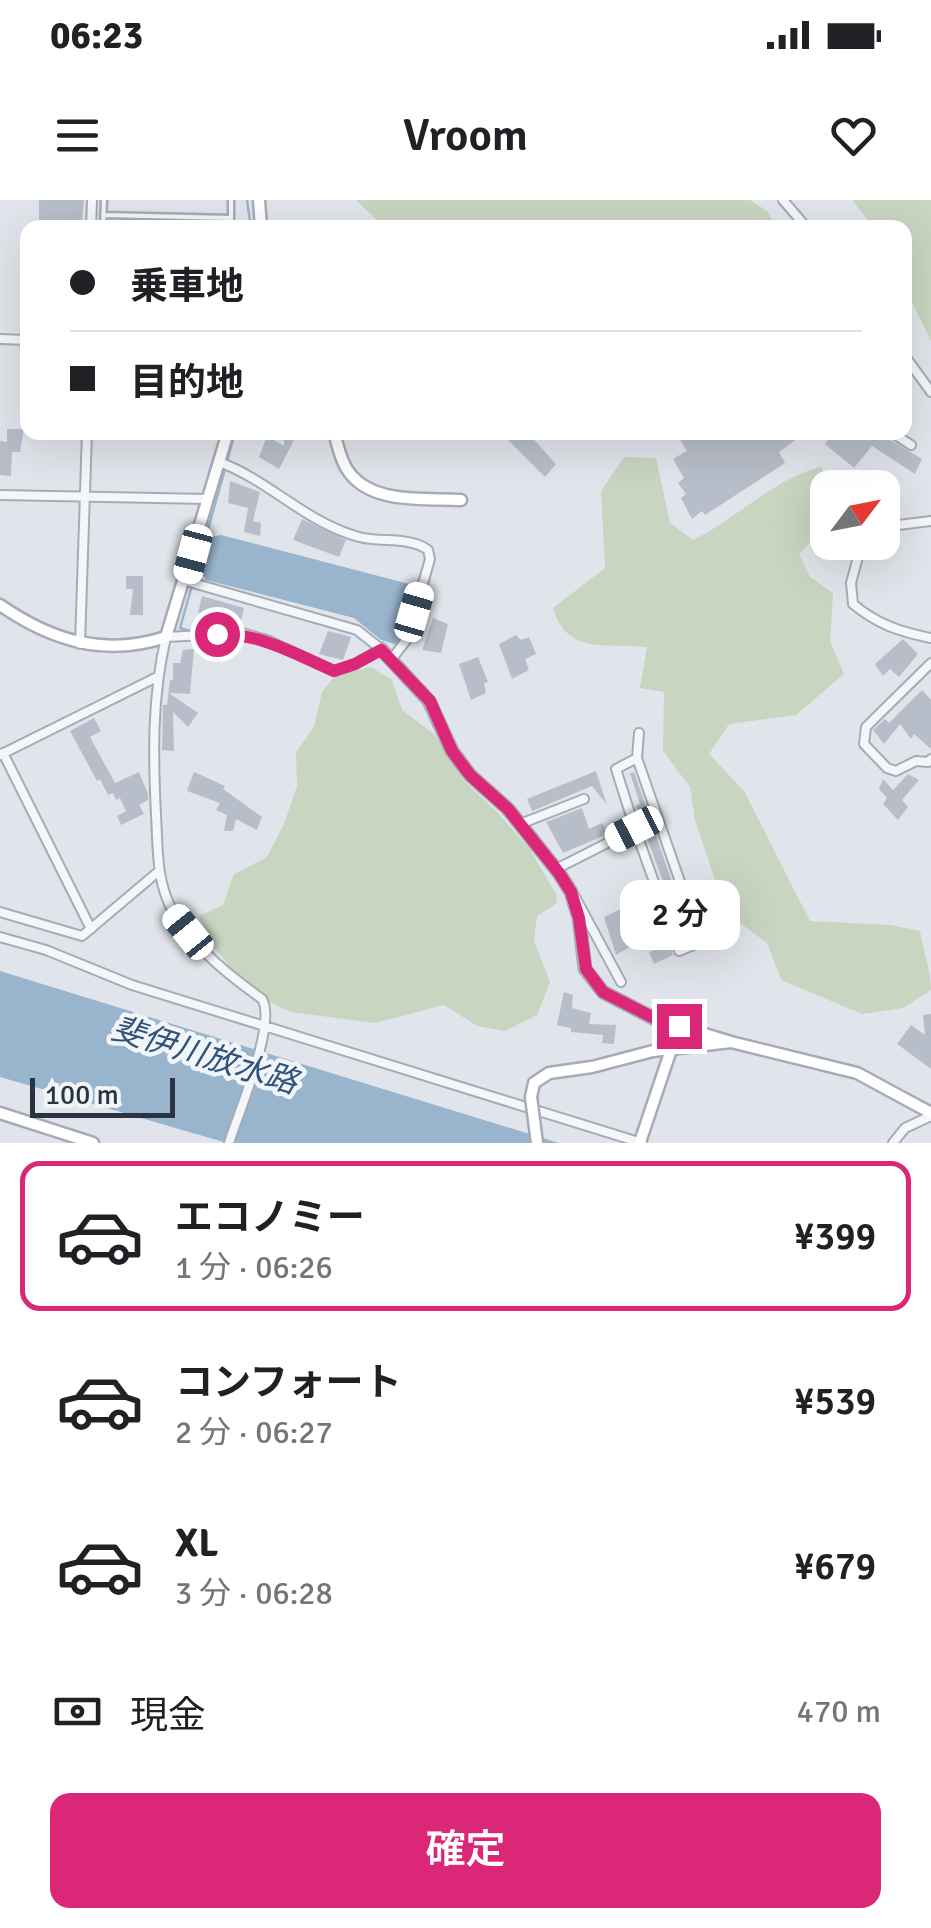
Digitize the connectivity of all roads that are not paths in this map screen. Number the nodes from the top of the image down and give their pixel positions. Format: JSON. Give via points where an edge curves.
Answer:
{"nodes":[{"id":1,"x":104,"y":200,"type":"edge"},
{"id":2,"x":231,"y":200,"type":"edge"},
{"id":3,"x":784,"y":200,"type":"edge"},
{"id":4,"x":103,"y":215,"type":"junction"},
{"id":5,"x":230,"y":218,"type":"joint"},
{"id":6,"x":103,"y":220,"type":"edge"},
{"id":7,"x":800,"y":220,"type":"edge"},
{"id":8,"x":912,"y":366,"type":"edge"},
{"id":9,"x":931,"y":392,"type":"edge"},
{"id":10,"x":87,"y":440,"type":"edge"},
{"id":11,"x":226,"y":440,"type":"edge"},
{"id":12,"x":337,"y":440,"type":"edge"},
{"id":13,"x":903,"y":440,"type":"edge"},
{"id":14,"x":911,"y":445,"type":"dead end"},
{"id":15,"x":219,"y":462,"type":"junction"},
{"id":16,"x":84,"y":494,"type":"junction"},
{"id":17,"x":0,"y":495,"type":"edge"},
{"id":18,"x":208,"y":499,"type":"junction"},
{"id":19,"x":462,"y":500,"type":"dead end"},
{"id":20,"x":931,"y":521,"type":"edge"},
{"id":21,"x":900,"y":525,"type":"edge"},
{"id":22,"x":857,"y":560,"type":"edge"},
{"id":23,"x":186,"y":581,"type":"junction"},
{"id":24,"x":0,"y":606,"type":"edge"},
{"id":25,"x":166,"y":638,"type":"junction"},
{"id":26,"x":931,"y":638,"type":"edge"},
{"id":27,"x":80,"y":644,"type":"junction"},
{"id":28,"x":381,"y":650,"type":"junction"},
{"id":29,"x":391,"y":660,"type":"junction"},
{"id":30,"x":931,"y":664,"type":"edge"},
{"id":31,"x":157,"y":677,"type":"junction"},
{"id":32,"x":639,"y":733,"type":"dead end"},
{"id":33,"x":2,"y":754,"type":"edge"},
{"id":34,"x":637,"y":758,"type":"junction"},
{"id":35,"x":931,"y":759,"type":"edge"},
{"id":36,"x":584,"y":799,"type":"dead end"},
{"id":37,"x":520,"y":824,"type":"junction"},
{"id":38,"x":634,"y":829,"type":"junction"},
{"id":39,"x":556,"y":868,"type":"junction"},
{"id":40,"x":159,"y":871,"type":"junction"},
{"id":41,"x":571,"y":892,"type":"junction"},
{"id":42,"x":0,"y":912,"type":"edge"},
{"id":43,"x":91,"y":929,"type":"junction"},
{"id":44,"x":0,"y":937,"type":"edge"},
{"id":45,"x":621,"y":982,"type":"dead end"},
{"id":46,"x":264,"y":1025,"type":"junction"},
{"id":47,"x":679,"y":1026,"type":"junction"},
{"id":48,"x":731,"y":1042,"type":"junction"},
{"id":49,"x":672,"y":1048,"type":"junction"},
{"id":50,"x":0,"y":1113,"type":"edge"},
{"id":51,"x":931,"y":1115,"type":"edge"},
{"id":52,"x":93,"y":1143,"type":"edge"},
{"id":53,"x":229,"y":1143,"type":"edge"},
{"id":54,"x":536,"y":1143,"type":"edge"},
{"id":55,"x":641,"y":1143,"type":"edge"},
{"id":56,"x":893,"y":1143,"type":"edge"}],
"edges":[{"from":1,"to":4,"type":"lane"},
{"from":2,"to":5,"type":"lane"},
{"from":3,"to":7,"type":"street"},
{"from":4,"to":5,"type":"lane"},
{"from":4,"to":6,"type":"lane"},
{"from":8,"to":9,"type":"street"},
{"from":10,"to":16,"type":"street"},
{"from":11,"to":15,"type":"street"},
{"from":12,"to":19,"type":"street","via":[[352,477],[368,487],[388,496]]},
{"from":13,"to":14,"type":"street"},
{"from":15,"to":18,"type":"street"},
{"from":15,"to":29,"type":"street","via":[[359,537],[428,550],[407,639]]},
{"from":16,"to":17,"type":"street"},
{"from":16,"to":18,"type":"street"},
{"from":16,"to":27,"type":"street"},
{"from":18,"to":23,"type":"street"},
{"from":20,"to":21,"type":"street"},
{"from":22,"to":26,"type":"street","via":[[852,604],[888,627]]},
{"from":23,"to":25,"type":"street"},
{"from":23,"to":28,"type":"street","via":[[357,630]]},
{"from":24,"to":27,"type":"street","via":[[45,634]]},
{"from":25,"to":27,"type":"street"},
{"from":25,"to":28,"type":"street","via":[[242,633],[334,671]]},
{"from":25,"to":31,"type":"street"},
{"from":28,"to":29,"type":"street"},
{"from":29,"to":37,"type":"street","via":[[430,701],[470,775]]},
{"from":30,"to":35,"type":"street","via":[[863,734],[887,768]]},
{"from":31,"to":33,"type":"street"},
{"from":31,"to":40,"type":"street"},
{"from":32,"to":34,"type":"street"},
{"from":33,"to":43,"type":"street"},
{"from":34,"to":38,"type":"street","via":[[616,769]]},
{"from":34,"to":38,"type":"street","via":[[701,942],[678,951]]},
{"from":36,"to":37,"type":"street"},
{"from":37,"to":39,"type":"street"},
{"from":38,"to":39,"type":"street"},
{"from":39,"to":41,"type":"street"},
{"from":40,"to":43,"type":"street"},
{"from":40,"to":46,"type":"street","via":[[183,925],[262,999]]},
{"from":41,"to":45,"type":"street"},
{"from":41,"to":47,"type":"street","via":[[586,969],[603,992]]},
{"from":42,"to":43,"type":"street","via":[[82,936]]},
{"from":44,"to":46,"type":"street"},
{"from":46,"to":53,"type":"street"},
{"from":46,"to":55,"type":"street"},
{"from":47,"to":48,"type":"street"},
{"from":47,"to":49,"type":"street"},
{"from":48,"to":49,"type":"street"},
{"from":48,"to":51,"type":"street","via":[[856,1073]]},
{"from":49,"to":54,"type":"street","bridge":true,"via":[[549,1073],[534,1082]]},
{"from":49,"to":55,"type":"street"},
{"from":50,"to":52,"type":"street"},
{"from":51,"to":56,"type":"street","via":[[904,1128]]}]}
